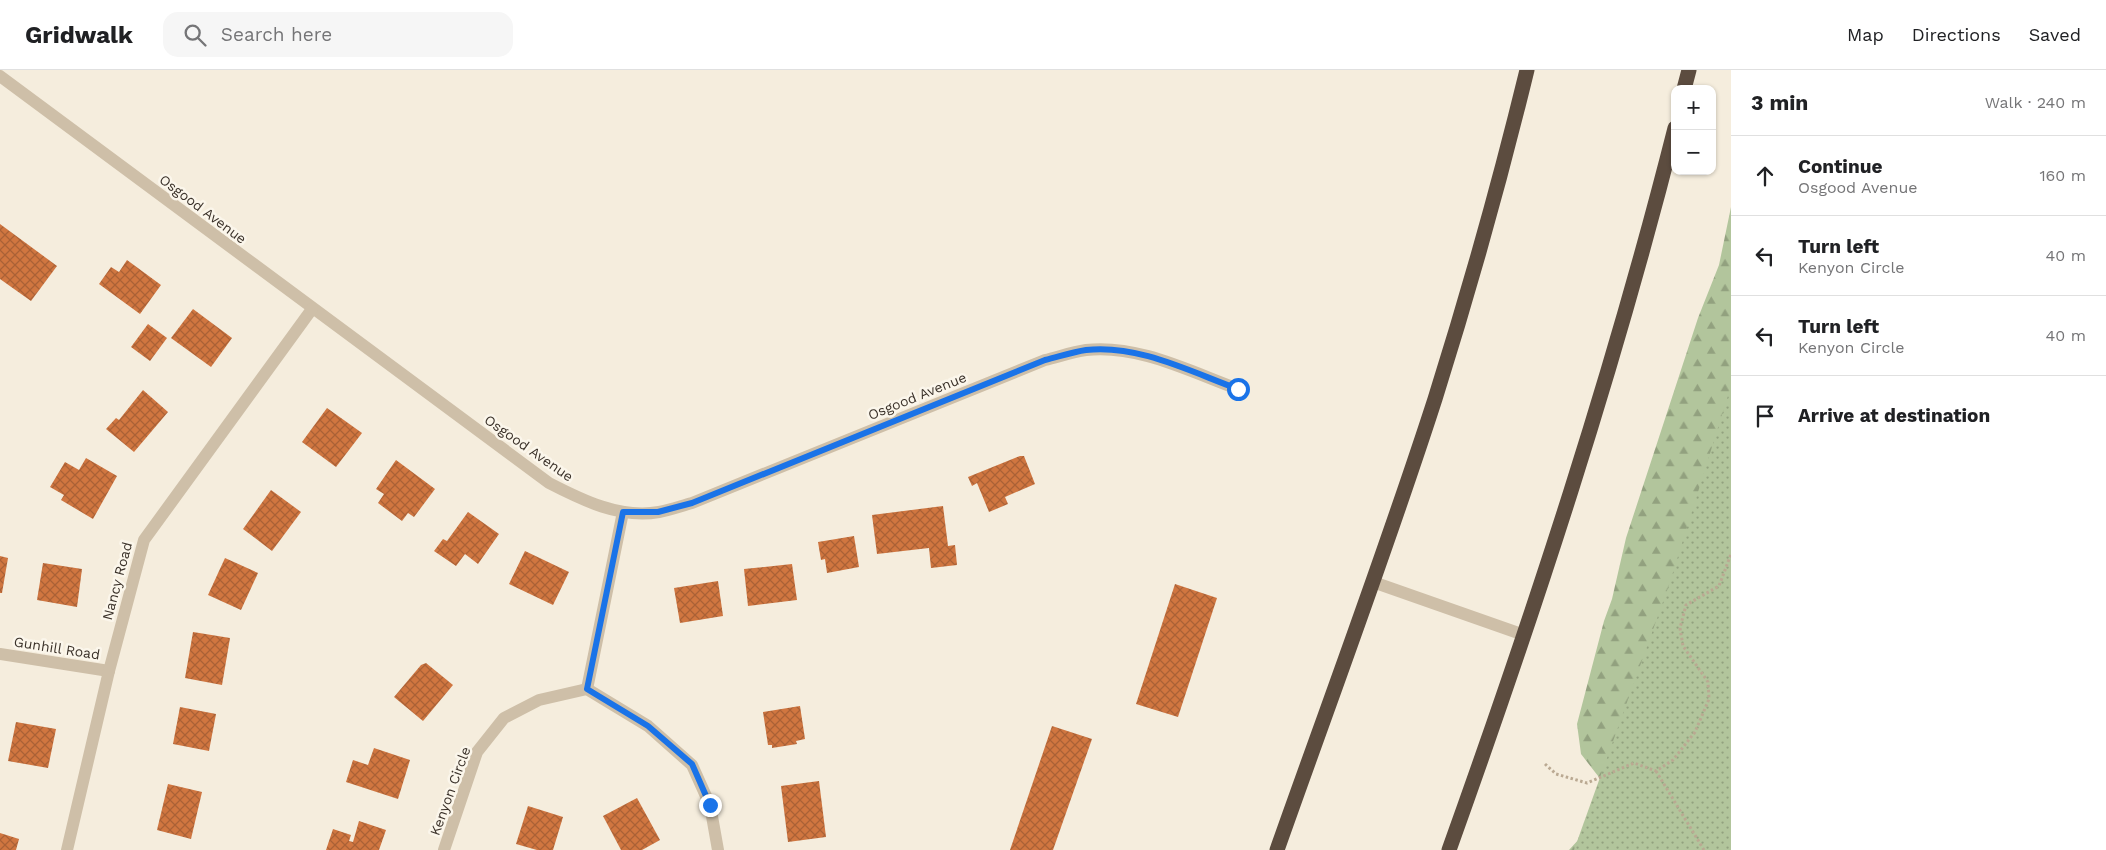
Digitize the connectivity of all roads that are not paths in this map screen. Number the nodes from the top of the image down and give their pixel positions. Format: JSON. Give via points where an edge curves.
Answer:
{"nodes":[{"id":1,"x":1527,"y":70,"type":"edge"},
{"id":2,"x":1689,"y":70,"type":"edge"},
{"id":3,"x":0,"y":76,"type":"edge"},
{"id":4,"x":1685,"y":85,"type":"edge"},
{"id":5,"x":1674,"y":130,"type":"edge"},
{"id":6,"x":312,"y":309,"type":"junction"},
{"id":7,"x":1238,"y":389,"type":"dead end"},
{"id":8,"x":623,"y":512,"type":"junction"},
{"id":9,"x":1373,"y":582,"type":"junction"},
{"id":10,"x":1524,"y":635,"type":"junction"},
{"id":11,"x":0,"y":654,"type":"edge"},
{"id":12,"x":109,"y":671,"type":"junction"},
{"id":13,"x":587,"y":689,"type":"junction"},
{"id":14,"x":66,"y":850,"type":"edge"},
{"id":15,"x":444,"y":850,"type":"edge"},
{"id":16,"x":718,"y":850,"type":"edge"},
{"id":17,"x":1277,"y":850,"type":"edge"},
{"id":18,"x":1449,"y":850,"type":"edge"}],
"edges":[{"from":1,"to":9,"type":"highway","via":[[1460,318]]},
{"from":2,"to":4,"type":"highway"},
{"from":3,"to":6,"type":"street","name":"Osgood Avenue"},
{"from":5,"to":10,"type":"highway","via":[[1617,342]]},
{"from":6,"to":8,"type":"street","name":"Osgood Avenue","via":[[549,483],[583,501]]},
{"from":6,"to":12,"type":"street","name":"Nancy Road","via":[[144,540]]},
{"from":7,"to":8,"type":"street","name":"Osgood Avenue","via":[[1127,352],[1086,350],[1045,360],[692,503],[658,512]]},
{"from":8,"to":13,"type":"street"},
{"from":9,"to":10,"type":"street"},
{"from":9,"to":17,"type":"highway"},
{"from":10,"to":18,"type":"highway"},
{"from":11,"to":12,"type":"street","name":"Gunhill Road"},
{"from":12,"to":14,"type":"street","name":"Nancy Road"},
{"from":13,"to":15,"type":"street","name":"Kenyon Circle","via":[[539,700],[504,718],[477,752]]},
{"from":13,"to":16,"type":"street","via":[[648,726],[692,764],[710,805]]}]}
